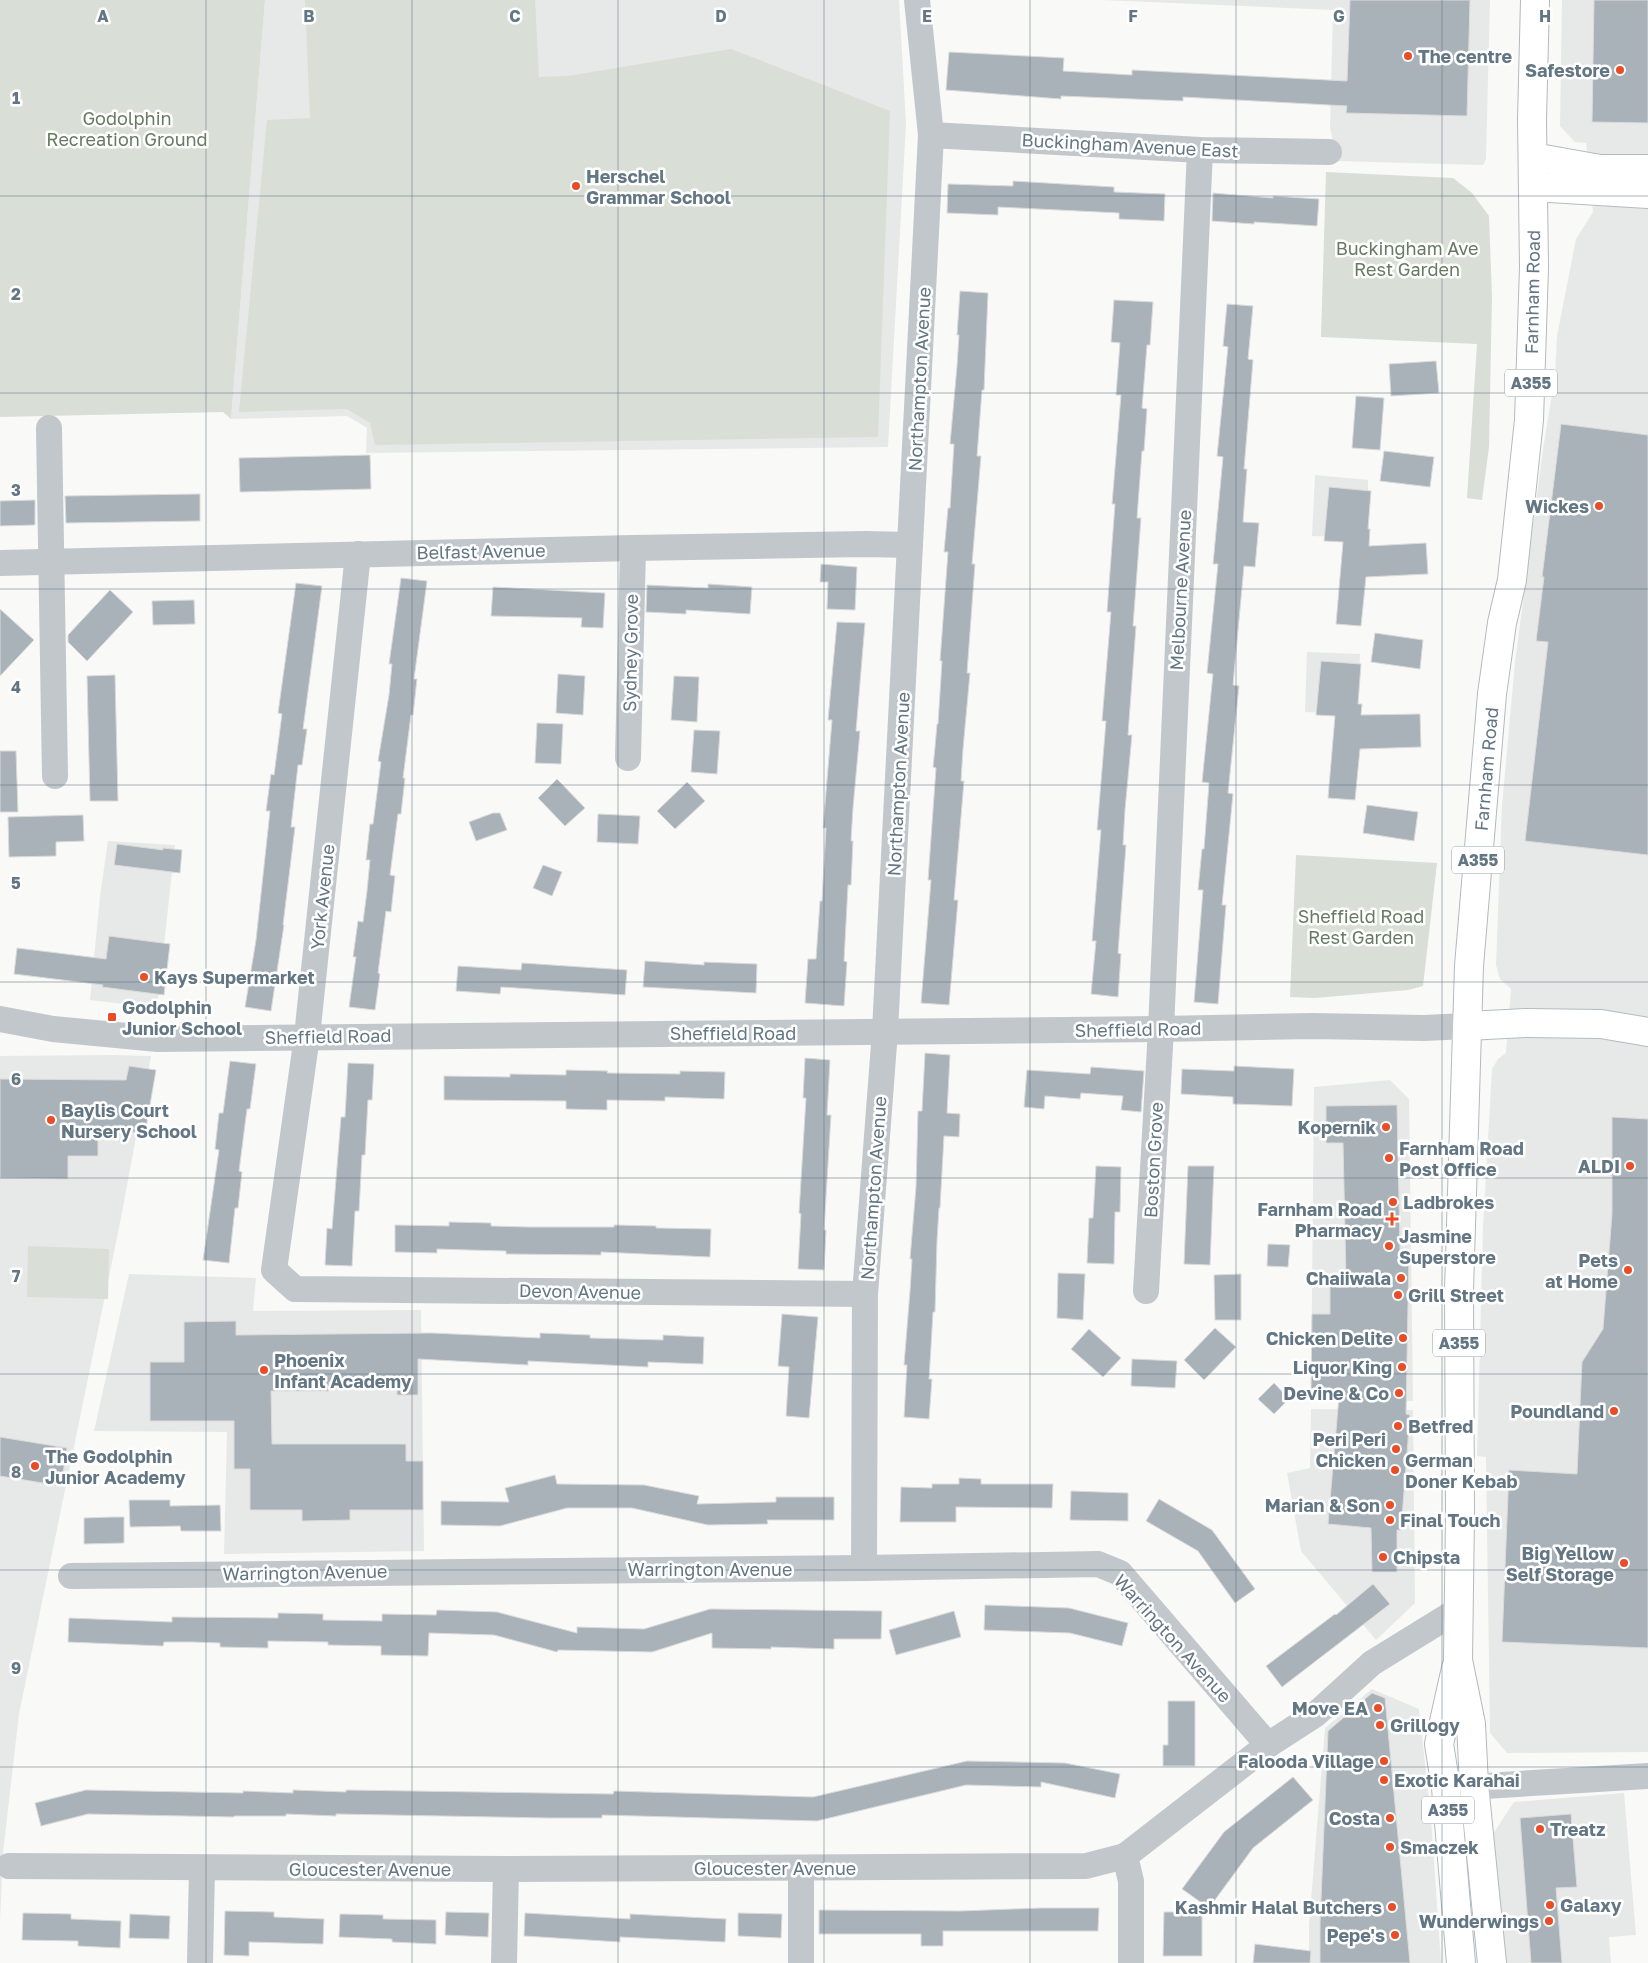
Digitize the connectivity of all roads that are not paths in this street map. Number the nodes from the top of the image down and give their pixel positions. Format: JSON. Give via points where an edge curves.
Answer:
{"nodes":[{"id":1,"x":917,"y":0,"type":"edge"},
{"id":2,"x":1535,"y":0,"type":"edge"},
{"id":3,"x":931,"y":135,"type":"junction"},
{"id":4,"x":1200,"y":150,"type":"junction"},
{"id":5,"x":1328,"y":152,"type":"dead end"},
{"id":6,"x":1533,"y":157,"type":"junction"},
{"id":7,"x":1648,"y":169,"type":"edge"},
{"id":8,"x":1533,"y":186,"type":"junction"},
{"id":9,"x":1648,"y":194,"type":"edge"},
{"id":10,"x":49,"y":428,"type":"dead end"},
{"id":11,"x":910,"y":545,"type":"junction"},
{"id":12,"x":632,"y":548,"type":"junction"},
{"id":13,"x":358,"y":554,"type":"junction"},
{"id":14,"x":52,"y":562,"type":"junction"},
{"id":15,"x":0,"y":563,"type":"edge"},
{"id":16,"x":628,"y":758,"type":"dead end"},
{"id":17,"x":55,"y":776,"type":"dead end"},
{"id":18,"x":0,"y":1019,"type":"edge"},
{"id":19,"x":1466,"y":1026,"type":"junction"},
{"id":20,"x":1161,"y":1030,"type":"junction"},
{"id":21,"x":885,"y":1031,"type":"junction"},
{"id":22,"x":1648,"y":1032,"type":"edge"},
{"id":23,"x":308,"y":1036,"type":"junction"},
{"id":24,"x":296,"y":1289,"type":"joint"},
{"id":25,"x":1146,"y":1291,"type":"dead end"},
{"id":26,"x":865,"y":1294,"type":"junction"},
{"id":27,"x":864,"y":1568,"type":"junction"},
{"id":28,"x":72,"y":1576,"type":"dead end"},
{"id":29,"x":1458,"y":1610,"type":"junction"},
{"id":30,"x":1458,"y":1660,"type":"junction"},
{"id":31,"x":1268,"y":1745,"type":"junction"},
{"id":32,"x":1648,"y":1776,"type":"edge"},
{"id":33,"x":1474,"y":1785,"type":"junction"},
{"id":34,"x":1446,"y":1788,"type":"junction"},
{"id":35,"x":1125,"y":1856,"type":"junction"},
{"id":36,"x":9,"y":1866,"type":"dead end"},
{"id":37,"x":202,"y":1868,"type":"junction"},
{"id":38,"x":801,"y":1868,"type":"junction"},
{"id":39,"x":506,"y":1869,"type":"junction"},
{"id":40,"x":200,"y":1963,"type":"edge"},
{"id":41,"x":504,"y":1963,"type":"edge"},
{"id":42,"x":801,"y":1963,"type":"edge"},
{"id":43,"x":1131,"y":1963,"type":"edge"},
{"id":44,"x":1461,"y":1963,"type":"edge"},
{"id":45,"x":1492,"y":1963,"type":"edge"}],
"edges":[{"from":1,"to":3,"type":"street","name":"Northampton Avenue"},
{"from":2,"to":6,"type":"main road","name":"Farnham Road","number":"A355"},
{"from":3,"to":4,"type":"street","name":"Buckingham Avenue East"},
{"from":3,"to":11,"type":"street","name":"Northampton Avenue"},
{"from":4,"to":5,"type":"street","name":"Buckingham Avenue East"},
{"from":4,"to":20,"type":"street","name":"Melbourne Avenue"},
{"from":6,"to":7,"type":"main road","via":[[1600,169]]},
{"from":6,"to":8,"type":"main road","name":"Farnham Road","number":"A355"},
{"from":8,"to":9,"type":"main road"},
{"from":8,"to":19,"type":"main road","name":"Farnham Road","number":"A355","via":[[1529,420],[1512,580],[1492,694]]},
{"from":10,"to":14,"type":"street"},
{"from":11,"to":12,"type":"street","name":"Belfast Avenue"},
{"from":11,"to":21,"type":"street","name":"Northampton Avenue"},
{"from":12,"to":13,"type":"street","name":"Belfast Avenue"},
{"from":12,"to":16,"type":"street","name":"Sydney Grove"},
{"from":13,"to":14,"type":"street","name":"Belfast Avenue"},
{"from":13,"to":23,"type":"street","name":"York Avenue"},
{"from":14,"to":15,"type":"street","name":"Belfast Avenue"},
{"from":14,"to":17,"type":"street"},
{"from":18,"to":23,"type":"street","name":"Sheffield Road","via":[[53,1030],[158,1039]]},
{"from":19,"to":20,"type":"street","name":"Sheffield Road"},
{"from":19,"to":22,"type":"main road","via":[[1601,1024]]},
{"from":19,"to":29,"type":"main road","name":"Farnham Road","number":"A355","via":[[1459,1290]]},
{"from":20,"to":21,"type":"street","name":"Sheffield Road"},
{"from":20,"to":25,"type":"street","name":"Boston Grove"},
{"from":21,"to":23,"type":"street","name":"Sheffield Road"},
{"from":21,"to":26,"type":"street","name":"Northampton Avenue"},
{"from":23,"to":24,"type":"street","name":"York Avenue","via":[[274,1270]]},
{"from":24,"to":26,"type":"street","name":"Devon Avenue"},
{"from":26,"to":27,"type":"street","name":"Northampton Avenue"},
{"from":27,"to":28,"type":"street","name":"Warrington Avenue"},
{"from":27,"to":31,"type":"street","name":"Warrington Avenue","via":[[1098,1564],[1120,1573]]},
{"from":29,"to":30,"type":"main road","name":"Farnham Road","number":"A355"},
{"from":29,"to":31,"type":"street","name":"Gloucester Avenue","via":[[1372,1663],[1316,1714]]},
{"from":30,"to":33,"type":"main road","name":"Farnham Road","number":"A355","via":[[1471,1724]]},
{"from":30,"to":34,"type":"main road","name":"Farnham Road","number":"A355","via":[[1439,1744]]},
{"from":31,"to":35,"type":"street","name":"Gloucester Avenue"},
{"from":32,"to":33,"type":"street"},
{"from":33,"to":34,"type":"street"},
{"from":33,"to":45,"type":"main road","name":"Farnham Road","number":"A355"},
{"from":34,"to":44,"type":"main road","name":"Farnham Road","number":"A355"},
{"from":35,"to":38,"type":"street","name":"Gloucester Avenue","via":[[1086,1866]]},
{"from":35,"to":43,"type":"street","via":[[1130,1881]]},
{"from":36,"to":37,"type":"street","name":"Gloucester Avenue"},
{"from":37,"to":39,"type":"street","name":"Gloucester Avenue"},
{"from":37,"to":40,"type":"street"},
{"from":38,"to":39,"type":"street","name":"Gloucester Avenue"},
{"from":38,"to":42,"type":"street"},
{"from":39,"to":41,"type":"street"}]}
